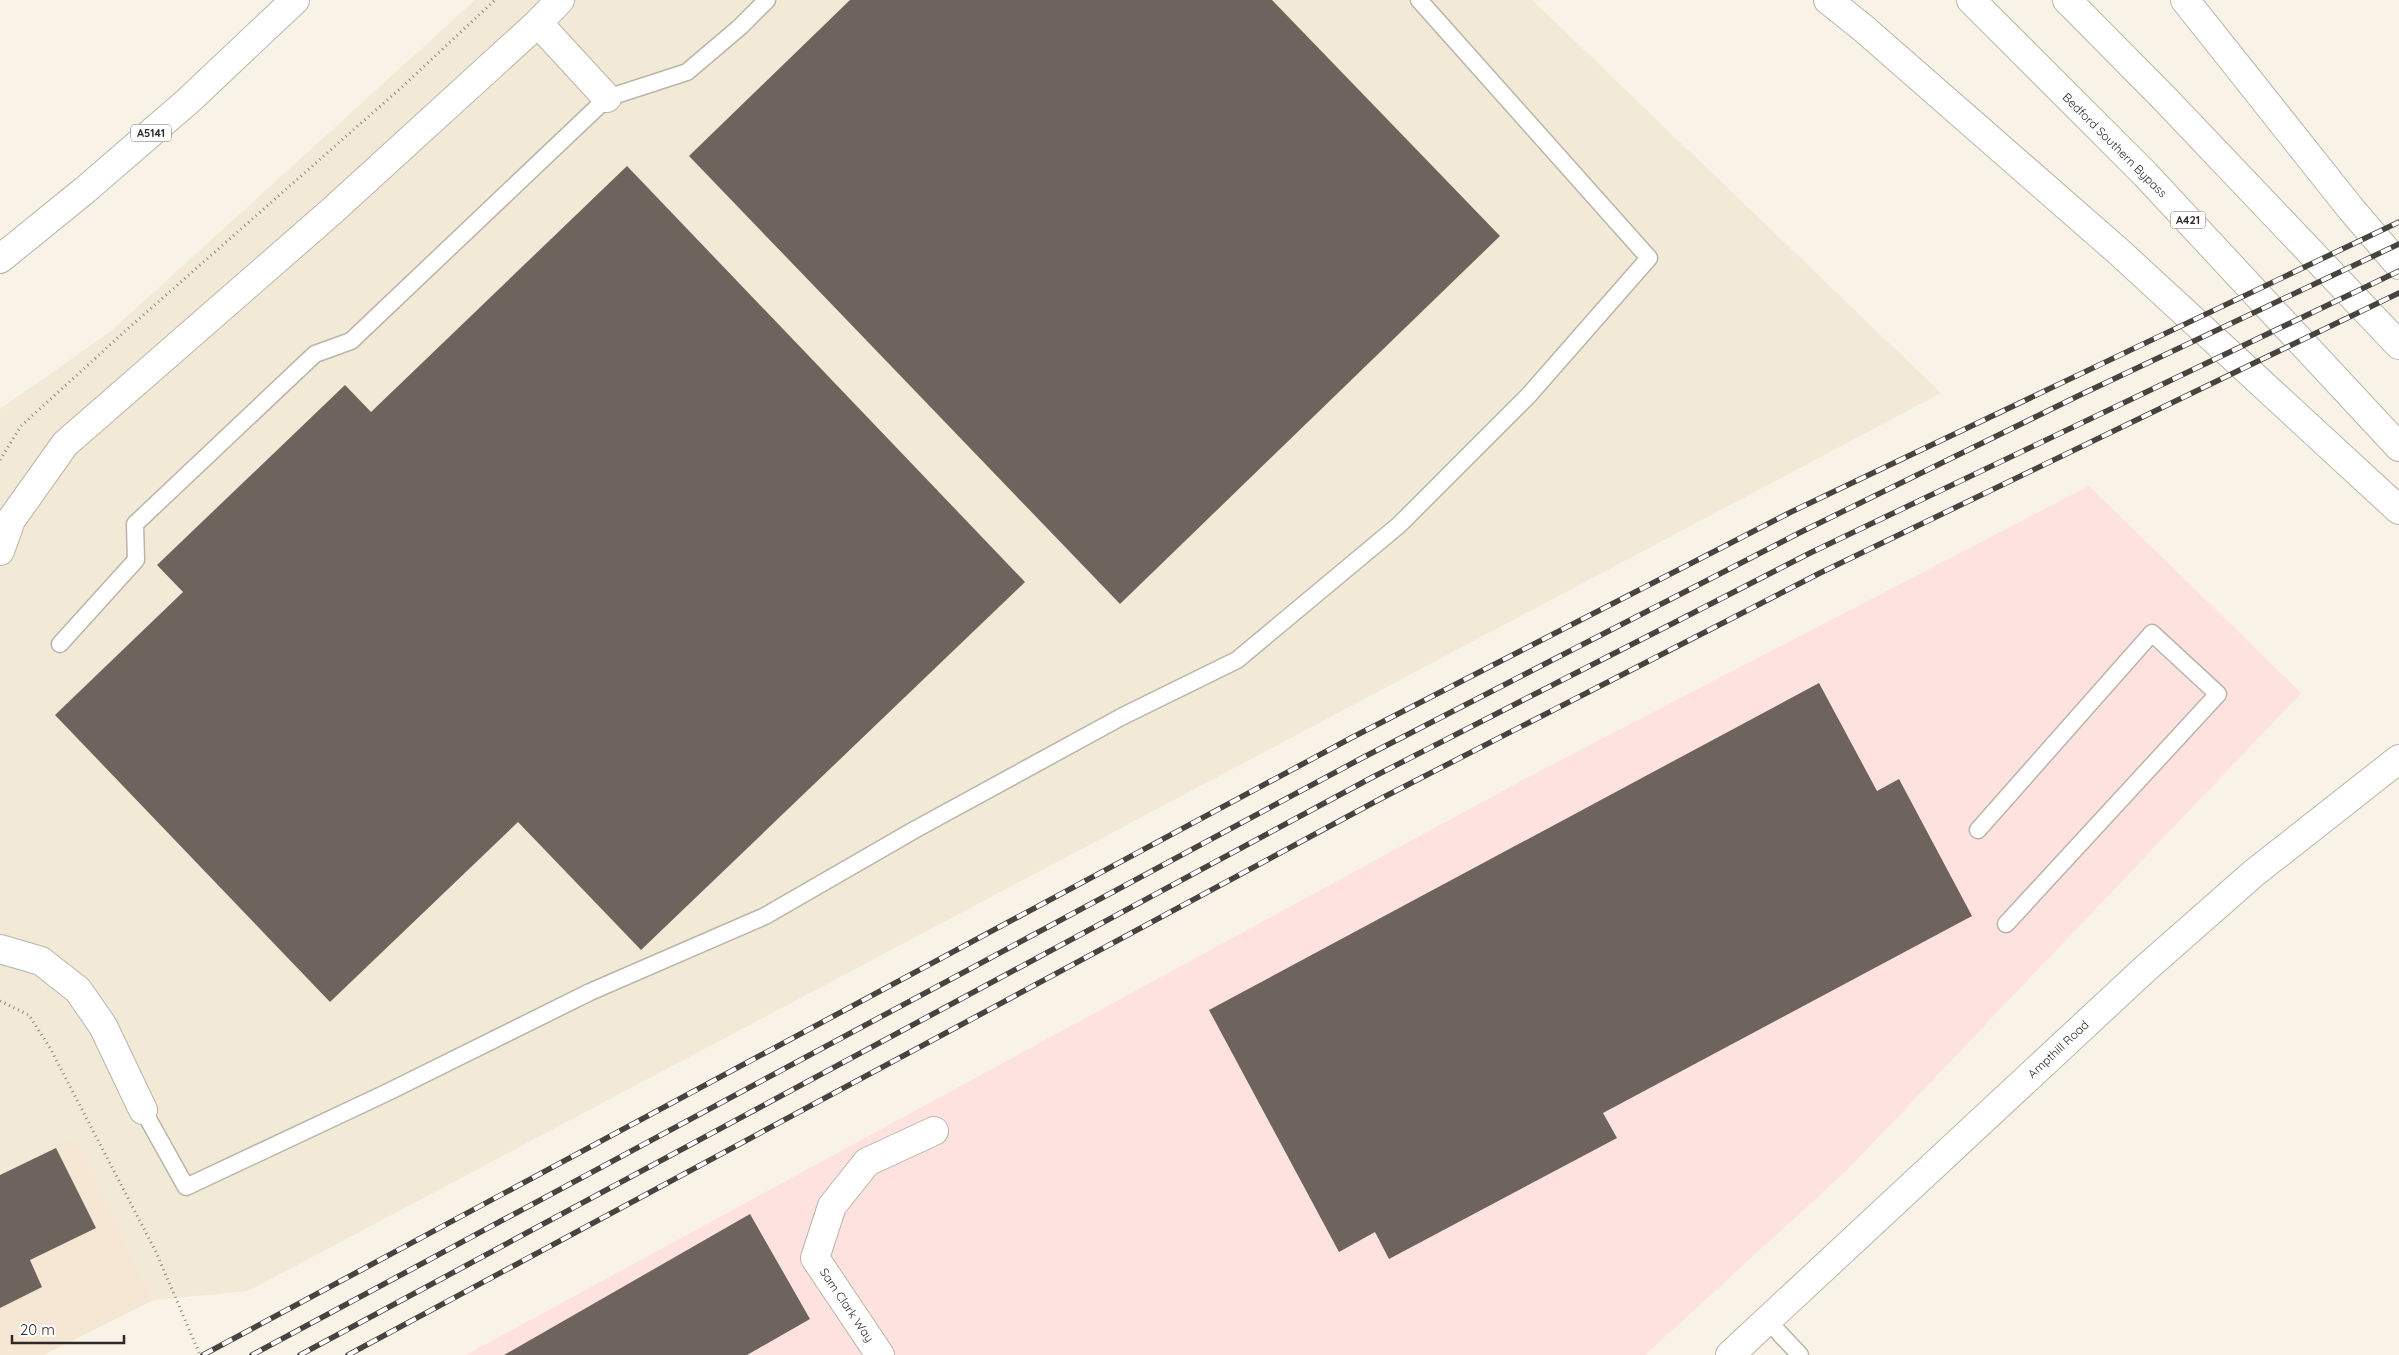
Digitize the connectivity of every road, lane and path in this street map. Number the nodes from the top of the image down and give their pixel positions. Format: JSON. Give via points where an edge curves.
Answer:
{"nodes":[{"id":1,"x":295,"y":0,"type":"edge"},
{"id":2,"x":495,"y":0,"type":"edge"},
{"id":3,"x":560,"y":0,"type":"edge"},
{"id":4,"x":767,"y":0,"type":"edge"},
{"id":5,"x":1420,"y":0,"type":"edge"},
{"id":6,"x":1828,"y":0,"type":"edge"},
{"id":7,"x":1971,"y":0,"type":"edge"},
{"id":8,"x":2067,"y":0,"type":"edge"},
{"id":9,"x":2185,"y":0,"type":"edge"},
{"id":10,"x":538,"y":23,"type":"junction"},
{"id":11,"x":607,"y":98,"type":"junction"},
{"id":12,"x":0,"y":259,"type":"edge"},
{"id":13,"x":2399,"y":265,"type":"edge"},
{"id":14,"x":2399,"y":345,"type":"edge"},
{"id":15,"x":2399,"y":447,"type":"edge"},
{"id":16,"x":0,"y":460,"type":"edge"},
{"id":17,"x":2399,"y":510,"type":"edge"},
{"id":18,"x":6,"y":522,"type":"edge"},
{"id":19,"x":0,"y":551,"type":"edge"},
{"id":20,"x":60,"y":644,"type":"dead end"},
{"id":21,"x":2399,"y":758,"type":"edge"},
{"id":22,"x":1978,"y":830,"type":"dead end"},
{"id":23,"x":2006,"y":924,"type":"dead end"},
{"id":24,"x":0,"y":949,"type":"edge"},
{"id":25,"x":0,"y":1001,"type":"edge"},
{"id":26,"x":142,"y":1110,"type":"joint"},
{"id":27,"x":934,"y":1131,"type":"dead end"},
{"id":28,"x":1767,"y":1320,"type":"junction"},
{"id":29,"x":200,"y":1355,"type":"edge"},
{"id":30,"x":880,"y":1355,"type":"edge"},
{"id":31,"x":1730,"y":1355,"type":"edge"},
{"id":32,"x":1800,"y":1355,"type":"edge"}],
"edges":[{"from":1,"to":12,"type":"main road","number":"A5141","via":[[188,101]]},
{"from":2,"to":16,"type":"path","via":[[402,87],[21,426]]},
{"from":3,"to":10,"type":"main road"},
{"from":4,"to":11,"type":"lane","via":[[687,72]]},
{"from":5,"to":26,"type":"lane","via":[[1649,258],[1529,395],[1399,525],[1237,660],[1123,716],[765,916],[590,992],[195,1183],[186,1187]]},
{"from":6,"to":17,"type":"main road","via":[[2118,251]]},
{"from":7,"to":15,"type":"main road","name":"Bedford Southern Bypass","number":"A421","via":[[2145,174]]},
{"from":8,"to":14,"type":"main road"},
{"from":9,"to":13,"type":"main road"},
{"from":10,"to":11,"type":"main road"},
{"from":10,"to":18,"type":"main road","via":[[332,211],[65,444]]},
{"from":11,"to":20,"type":"lane","via":[[352,341],[314,354],[135,524],[136,560]]},
{"from":18,"to":19,"type":"main road"},
{"from":21,"to":28,"type":"main road","name":"Ampthill Road","via":[[2254,873],[2154,961]]},
{"from":22,"to":23,"type":"lane","via":[[2152,633],[2218,694]]},
{"from":24,"to":26,"type":"main road","via":[[41,961],[78,990],[103,1026]]},
{"from":25,"to":29,"type":"path","via":[[29,1015],[50,1048],[156,1252]]},
{"from":27,"to":30,"type":"main road","name":"Sam Clark Way","via":[[867,1162],[832,1206],[815,1258]]},
{"from":28,"to":31,"type":"main road","name":"Ampthill Road"},
{"from":28,"to":32,"type":"lane"}]}
